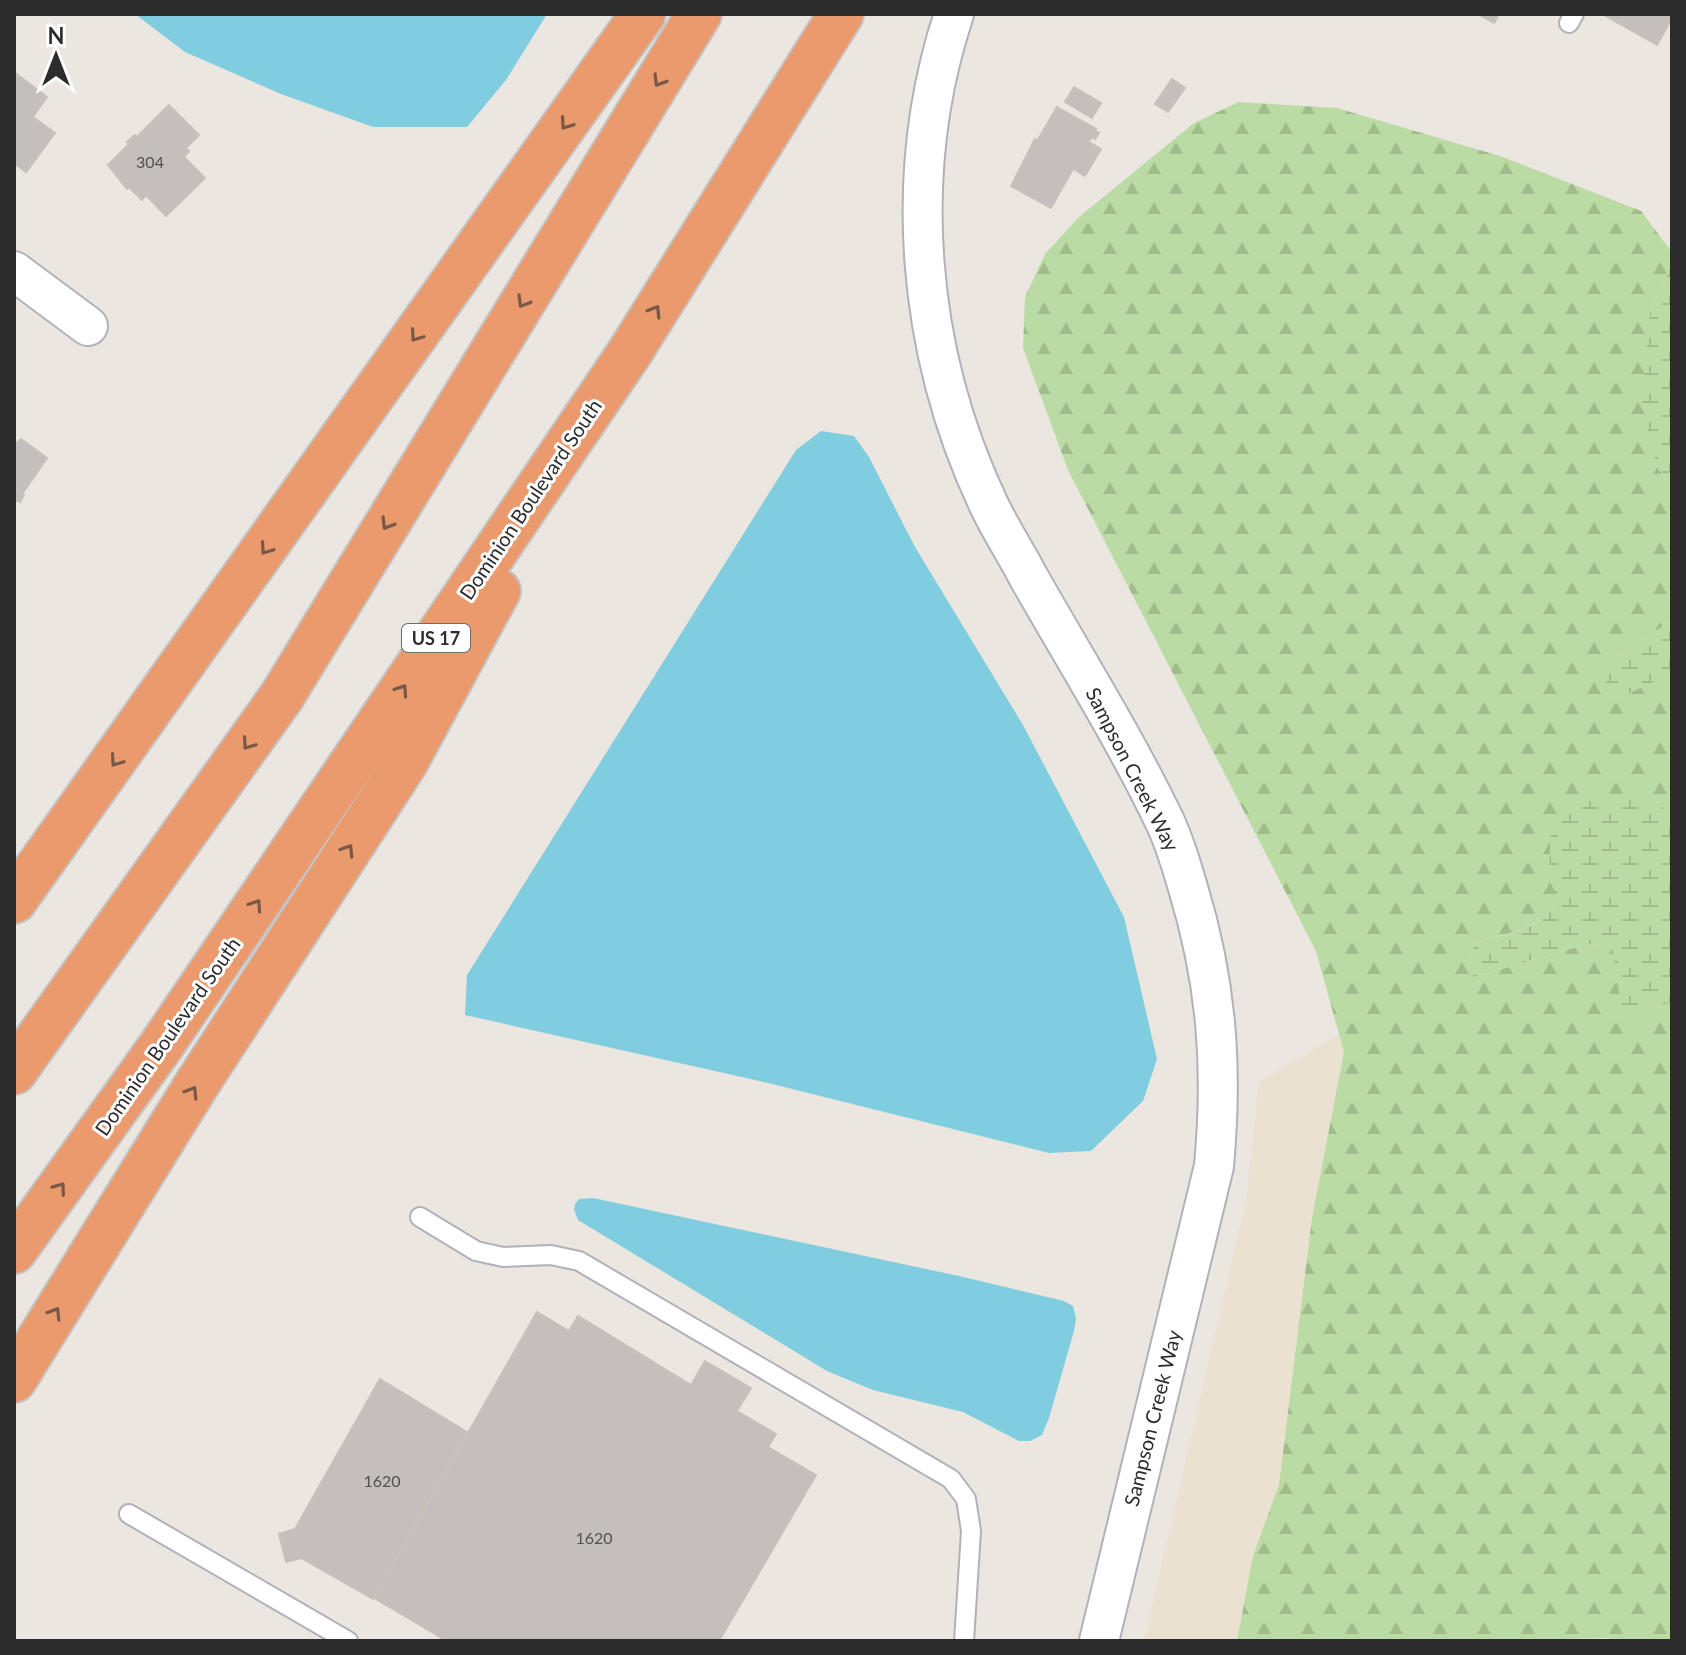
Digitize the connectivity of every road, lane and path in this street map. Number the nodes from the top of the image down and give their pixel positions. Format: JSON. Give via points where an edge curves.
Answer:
{"nodes":[{"id":1,"x":643,"y":14,"type":"edge"},
{"id":2,"x":699,"y":14,"type":"edge"},
{"id":3,"x":841,"y":14,"type":"edge"},
{"id":4,"x":954,"y":14,"type":"edge"},
{"id":5,"x":14,"y":271,"type":"edge"},
{"id":6,"x":88,"y":326,"type":"dead end"},
{"id":7,"x":630,"y":352,"type":"junction"},
{"id":8,"x":14,"y":901,"type":"edge"},
{"id":9,"x":14,"y":1072,"type":"edge"},
{"id":10,"x":420,"y":1217,"type":"dead end"},
{"id":11,"x":14,"y":1251,"type":"edge"},
{"id":12,"x":14,"y":1380,"type":"edge"},
{"id":13,"x":129,"y":1514,"type":"dead end"},
{"id":14,"x":348,"y":1641,"type":"edge"},
{"id":15,"x":964,"y":1641,"type":"edge"},
{"id":16,"x":1099,"y":1641,"type":"edge"}],
"edges":[{"from":1,"to":8,"type":"highway","one_way":true},
{"from":2,"to":9,"type":"highway","one_way":true,"via":[[282,696]]},
{"from":7,"to":3,"type":"highway","name":"Dominion Boulevard South","number":"US 17","one_way":true},
{"from":4,"to":16,"type":"street","name":"Sampson Creek Way","via":[[938,69],[924,168],[926,292],[942,379],[988,505],[1166,826],[1201,928],[1219,1049],[1214,1166]]},
{"from":5,"to":6,"type":"street"},
{"from":11,"to":7,"type":"highway","name":"Dominion Boulevard South","number":"US 17","one_way":true,"via":[[161,1046]]},
{"from":12,"to":7,"type":"highway","one_way":true,"via":[[405,763]]},
{"from":10,"to":15,"type":"lane","via":[[476,1251],[579,1261],[951,1479],[966,1499],[971,1531]]},
{"from":13,"to":14,"type":"lane"}]}
